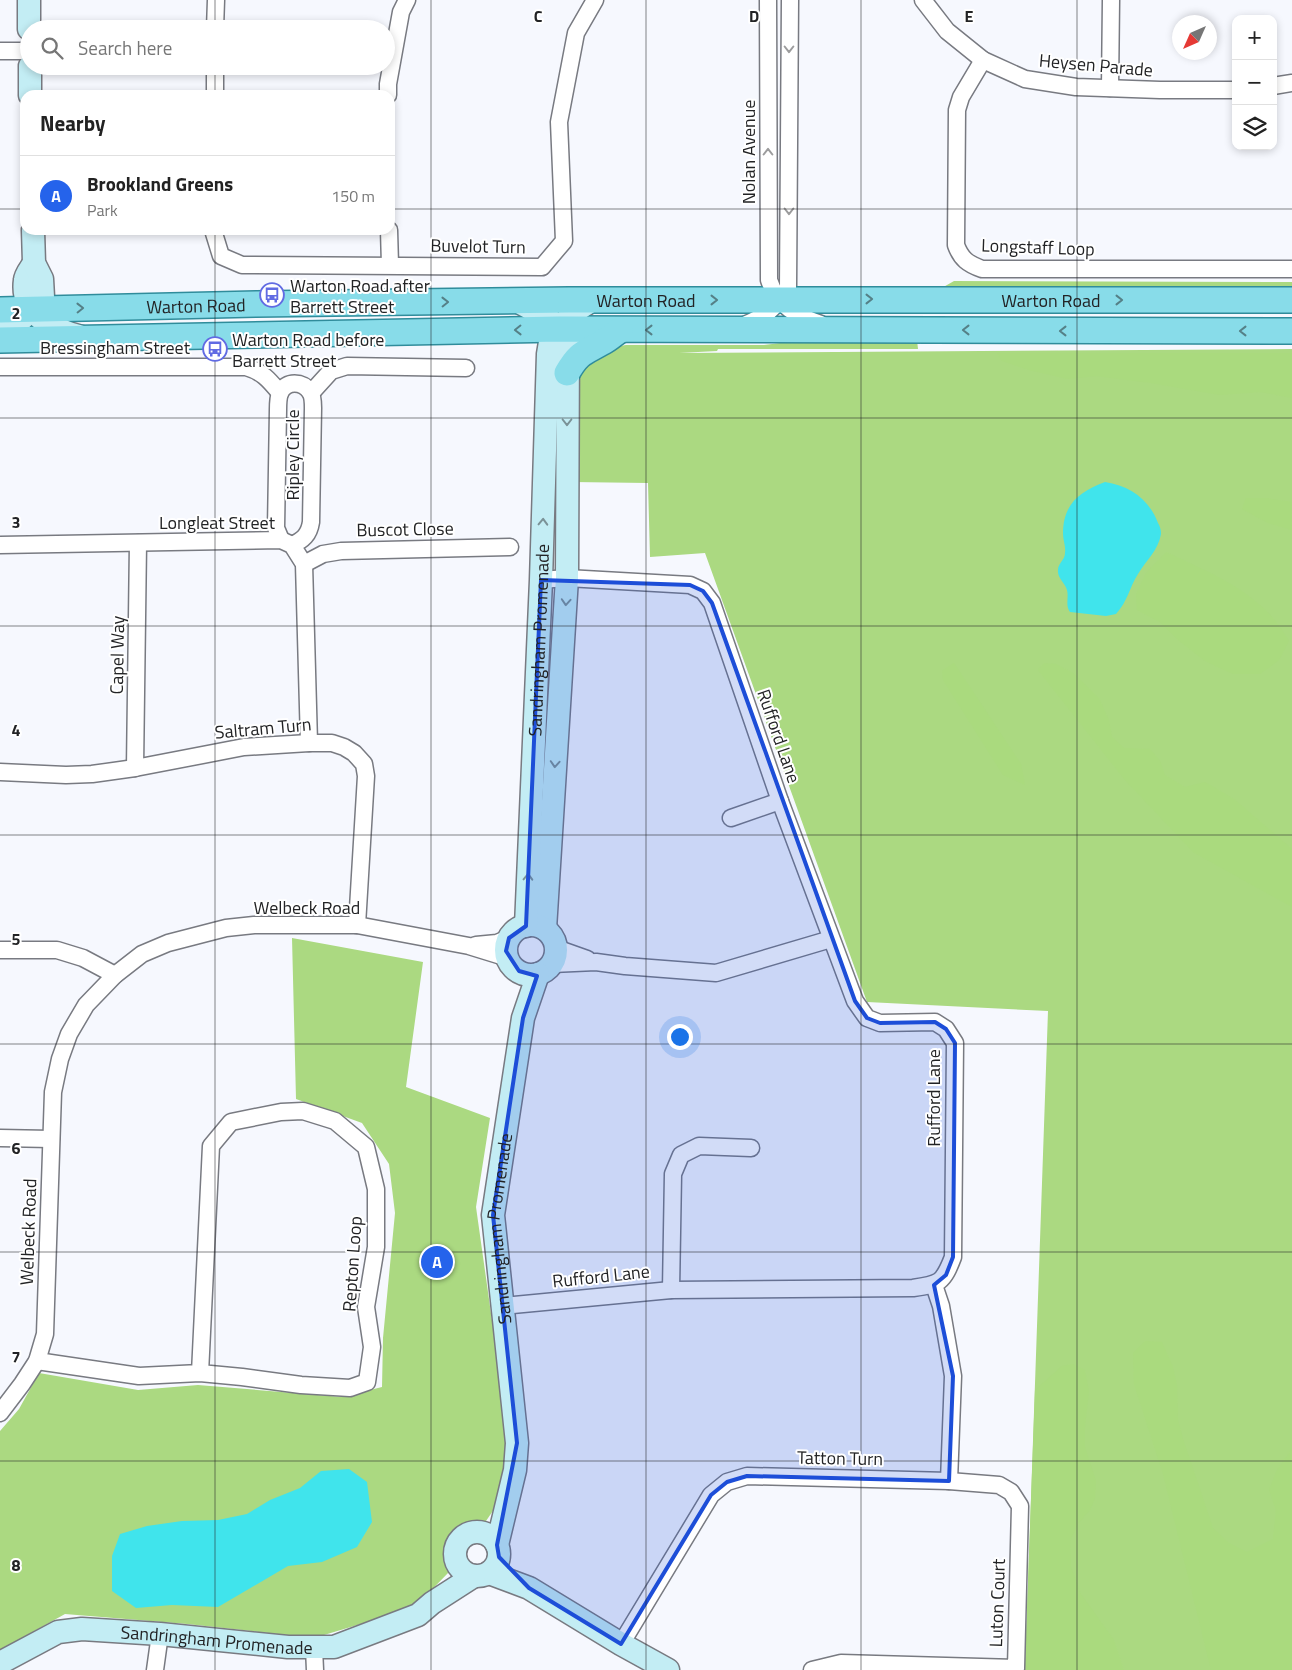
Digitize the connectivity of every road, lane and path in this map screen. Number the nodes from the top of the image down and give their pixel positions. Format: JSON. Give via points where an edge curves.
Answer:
{"nodes":[{"id":1,"x":29,"y":0,"type":"edge"},
{"id":2,"x":216,"y":0,"type":"edge"},
{"id":3,"x":407,"y":0,"type":"edge"},
{"id":4,"x":595,"y":0,"type":"edge"},
{"id":5,"x":768,"y":0,"type":"edge"},
{"id":6,"x":790,"y":0,"type":"edge"},
{"id":7,"x":923,"y":0,"type":"edge"},
{"id":8,"x":1111,"y":0,"type":"edge"},
{"id":9,"x":29,"y":20,"type":"edge"},
{"id":10,"x":215,"y":20,"type":"edge"},
{"id":11,"x":395,"y":45,"type":"edge"},
{"id":12,"x":0,"y":51,"type":"edge"},
{"id":13,"x":20,"y":52,"type":"edge"},
{"id":14,"x":983,"y":60,"type":"junction"},
{"id":15,"x":30,"y":75,"type":"edge"},
{"id":16,"x":215,"y":75,"type":"edge"},
{"id":17,"x":390,"y":75,"type":"edge"},
{"id":18,"x":1292,"y":84,"type":"edge"},
{"id":19,"x":1277,"y":86,"type":"edge"},
{"id":20,"x":1110,"y":88,"type":"junction"},
{"id":21,"x":30,"y":90,"type":"edge"},
{"id":22,"x":215,"y":90,"type":"edge"},
{"id":23,"x":388,"y":90,"type":"edge"},
{"id":24,"x":1232,"y":90,"type":"edge"},
{"id":25,"x":33,"y":235,"type":"edge"},
{"id":26,"x":215,"y":235,"type":"edge"},
{"id":27,"x":389,"y":235,"type":"edge"},
{"id":28,"x":390,"y":265,"type":"junction"},
{"id":29,"x":1292,"y":269,"type":"edge"},
{"id":30,"x":780,"y":300,"type":"junction"},
{"id":31,"x":1292,"y":300,"type":"edge"},
{"id":32,"x":517,"y":301,"type":"junction"},
{"id":33,"x":591,"y":301,"type":"junction"},
{"id":34,"x":0,"y":310,"type":"edge"},
{"id":35,"x":31,"y":310,"type":"junction"},
{"id":36,"x":559,"y":329,"type":"junction"},
{"id":37,"x":620,"y":330,"type":"junction"},
{"id":38,"x":733,"y":330,"type":"junction"},
{"id":39,"x":843,"y":330,"type":"junction"},
{"id":40,"x":1292,"y":331,"type":"edge"},
{"id":41,"x":0,"y":338,"type":"edge"},
{"id":42,"x":88,"y":338,"type":"junction"},
{"id":43,"x":0,"y":367,"type":"edge"},
{"id":44,"x":466,"y":368,"type":"dead end"},
{"id":45,"x":567,"y":373,"type":"junction"},
{"id":46,"x":280,"y":393,"type":"junction"},
{"id":47,"x":311,"y":393,"type":"junction"},
{"id":48,"x":138,"y":543,"type":"junction"},
{"id":49,"x":286,"y":543,"type":"junction"},
{"id":50,"x":0,"y":545,"type":"edge"},
{"id":51,"x":510,"y":547,"type":"dead end"},
{"id":52,"x":304,"y":564,"type":"junction"},
{"id":53,"x":567,"y":578,"type":"junction"},
{"id":54,"x":541,"y":580,"type":"junction"},
{"id":55,"x":309,"y":742,"type":"junction"},
{"id":56,"x":135,"y":768,"type":"junction"},
{"id":57,"x":0,"y":772,"type":"edge"},
{"id":58,"x":780,"y":800,"type":"junction"},
{"id":59,"x":731,"y":818,"type":"dead end"},
{"id":60,"x":357,"y":925,"type":"junction"},
{"id":61,"x":831,"y":939,"type":"junction"},
{"id":62,"x":0,"y":950,"type":"edge"},
{"id":63,"x":532,"y":951,"type":"junction"},
{"id":64,"x":115,"y":975,"type":"junction"},
{"id":65,"x":0,"y":1138,"type":"edge"},
{"id":66,"x":50,"y":1138,"type":"junction"},
{"id":67,"x":751,"y":1148,"type":"dead end"},
{"id":68,"x":934,"y":1284,"type":"junction"},
{"id":69,"x":671,"y":1290,"type":"junction"},
{"id":70,"x":502,"y":1306,"type":"junction"},
{"id":71,"x":37,"y":1361,"type":"junction"},
{"id":72,"x":200,"y":1373,"type":"junction"},
{"id":73,"x":0,"y":1414,"type":"edge"},
{"id":74,"x":949,"y":1481,"type":"junction"},
{"id":75,"x":507,"y":1499,"type":"junction"},
{"id":76,"x":470,"y":1534,"type":"junction"},
{"id":77,"x":456,"y":1558,"type":"junction"},
{"id":78,"x":490,"y":1563,"type":"junction"},
{"id":79,"x":432,"y":1603,"type":"junction"},
{"id":80,"x":160,"y":1634,"type":"junction"},
{"id":81,"x":621,"y":1644,"type":"junction"},
{"id":82,"x":314,"y":1648,"type":"junction"},
{"id":83,"x":0,"y":1663,"type":"edge"},
{"id":84,"x":1016,"y":1669,"type":"edge"},
{"id":85,"x":155,"y":1670,"type":"edge"},
{"id":86,"x":315,"y":1670,"type":"edge"},
{"id":87,"x":668,"y":1670,"type":"edge"},
{"id":88,"x":812,"y":1670,"type":"edge"}],
"edges":[{"from":1,"to":9,"type":"street"},
{"from":2,"to":10,"type":"street"},
{"from":3,"to":11,"type":"street","via":[[401,12]]},
{"from":4,"to":28,"type":"street","name":"Buvelot Turn","via":[[576,33],[559,122],[564,241],[542,267]]},
{"from":30,"to":5,"type":"street","name":"Nolan Avenue","one_way":true,"via":[[769,280]]},
{"from":6,"to":30,"type":"street","one_way":true,"via":[[789,274],[788,288]]},
{"from":7,"to":14,"type":"street","name":"Heysen Parade","via":[[947,31]]},
{"from":8,"to":20,"type":"street"},
{"from":12,"to":13,"type":"street"},
{"from":14,"to":20,"type":"street","name":"Heysen Parade","via":[[1025,79],[1076,87]]},
{"from":14,"to":29,"type":"street","name":"Longstaff Loop","via":[[957,110],[956,245],[959,254],[971,265],[982,269]]},
{"from":15,"to":21,"type":"street"},
{"from":16,"to":22,"type":"street"},
{"from":17,"to":23,"type":"street"},
{"from":18,"to":19,"type":"street"},
{"from":20,"to":24,"type":"street","name":"Heysen Parade"},
{"from":25,"to":35,"type":"street","via":[[34,263],[42,278],[43,297]]},
{"from":26,"to":28,"type":"street","name":"Buvelot Turn","via":[[221,256],[242,265]]},
{"from":27,"to":28,"type":"street"},
{"from":30,"to":31,"type":"main road","name":"Warton Road","one_way":true},
{"from":33,"to":30,"type":"main road","name":"Warton Road","one_way":true},
{"from":30,"to":38,"type":"street","via":[[760,319]]},
{"from":30,"to":39,"type":"street","name":"Nolan Avenue","via":[[797,316]]},
{"from":32,"to":33,"type":"main road","name":"Warton Road"},
{"from":35,"to":32,"type":"main road","name":"Warton Road","one_way":true},
{"from":32,"to":36,"type":"street","via":[[548,318]]},
{"from":33,"to":36,"type":"street","via":[[571,314]]},
{"from":34,"to":35,"type":"main road","name":"Warton Road"},
{"from":35,"to":41,"type":"street"},
{"from":35,"to":42,"type":"street","via":[[59,330]]},
{"from":36,"to":37,"type":"main road","name":"Warton Road"},
{"from":36,"to":42,"type":"main road","name":"Warton Road","one_way":true},
{"from":36,"to":45,"type":"street","name":"Sandringham Promenade","via":[[568,338]]},
{"from":54,"to":36,"type":"street","name":"Sandringham Promenade","one_way":true,"via":[[548,354],[550,342]]},
{"from":38,"to":37,"type":"main road","name":"Warton Road","one_way":true},
{"from":37,"to":45,"type":"main road","via":[[574,360]]},
{"from":38,"to":39,"type":"main road","name":"Warton Road"},
{"from":40,"to":39,"type":"main road","name":"Warton Road","one_way":true},
{"from":41,"to":42,"type":"main road","name":"Warton Road"},
{"from":43,"to":46,"type":"street","name":"Bressingham Street","via":[[246,367],[258,370]]},
{"from":44,"to":47,"type":"street","via":[[347,366],[331,371]]},
{"from":45,"to":53,"type":"street","name":"Sandringham Promenade","one_way":true},
{"from":46,"to":47,"type":"street","name":"Ripley Circle","via":[[287,385],[295,383],[302,384]]},
{"from":46,"to":49,"type":"street","name":"Ripley Circle","via":[[276,528]]},
{"from":47,"to":49,"type":"street","name":"Ripley Circle","via":[[312,522],[303,540]]},
{"from":48,"to":49,"type":"street","name":"Longleat Street"},
{"from":48,"to":50,"type":"street","name":"Longleat Street"},
{"from":48,"to":56,"type":"street","name":"Capel Way"},
{"from":49,"to":52,"type":"street","name":"Longleat Street"},
{"from":51,"to":52,"type":"street","name":"Buscot Close","via":[[341,551],[323,554]]},
{"from":52,"to":55,"type":"street"},
{"from":53,"to":54,"type":"street","name":"Rufford Lane"},
{"from":53,"to":58,"type":"street","name":"Rufford Lane","via":[[690,585],[703,591],[712,603]]},
{"from":53,"to":63,"type":"street","name":"Sandringham Promenade","one_way":true},
{"from":63,"to":54,"type":"street","name":"Sandringham Promenade","one_way":true},
{"from":55,"to":56,"type":"street","name":"Saltram Turn","via":[[244,747]]},
{"from":55,"to":60,"type":"street","name":"Saltram Turn","via":[[344,747],[364,764],[366,776]]},
{"from":56,"to":57,"type":"street","name":"Saltram Turn","via":[[66,775]]},
{"from":58,"to":59,"type":"street"},
{"from":58,"to":61,"type":"street","name":"Rufford Lane"},
{"from":60,"to":63,"type":"street","name":"Welbeck Road","via":[[469,946]]},
{"from":60,"to":64,"type":"street","name":"Welbeck Road","via":[[226,928],[168,943],[142,954]]},
{"from":61,"to":63,"type":"street","name":"Welbeck Road","via":[[716,973],[596,962]]},
{"from":61,"to":68,"type":"street","name":"Rufford Lane","via":[[855,1001],[867,1018],[880,1023],[935,1022],[946,1029],[955,1043],[952,1257],[946,1275]]},
{"from":62,"to":64,"type":"street","via":[[57,950],[83,958]]},
{"from":63,"to":70,"type":"street","name":"Sandringham Promenade","via":[[493,1215]]},
{"from":64,"to":66,"type":"street","name":"Welbeck Road","via":[[86,1005],[69,1034],[53,1092]]},
{"from":65,"to":66,"type":"street"},
{"from":66,"to":71,"type":"street","name":"Welbeck Road","via":[[45,1334]]},
{"from":67,"to":69,"type":"street","via":[[699,1146],[682,1155],[674,1174]]},
{"from":68,"to":69,"type":"street","name":"Rufford Lane","via":[[913,1288]]},
{"from":68,"to":74,"type":"street","via":[[953,1376]]},
{"from":69,"to":70,"type":"street","name":"Rufford Lane"},
{"from":70,"to":75,"type":"street","name":"Sandringham Promenade","via":[[517,1443],[515,1470]]},
{"from":71,"to":72,"type":"street","name":"Repton Loop","via":[[139,1376]]},
{"from":71,"to":73,"type":"street","name":"Welbeck Road"},
{"from":72,"to":72,"type":"street","name":"Repton Loop","via":[[309,1386],[350,1388],[367,1382],[372,1347],[366,1307],[376,1247],[376,1189],[366,1147],[335,1121],[303,1111],[231,1122],[211,1146]]},
{"from":74,"to":81,"type":"street","name":"Tatton Turn","via":[[747,1476],[727,1482],[711,1495]]},
{"from":74,"to":84,"type":"street","name":"Luton Court","via":[[999,1485],[1011,1492],[1020,1506]]},
{"from":75,"to":76,"type":"street"},
{"from":75,"to":78,"type":"street","name":"Sandringham Promenade"},
{"from":76,"to":77,"type":"street","via":[[458,1544]]},
{"from":76,"to":78,"type":"street","via":[[488,1536]]},
{"from":77,"to":78,"type":"street","via":[[462,1570]]},
{"from":77,"to":79,"type":"street","name":"Sandringham Promenade"},
{"from":78,"to":79,"type":"street","name":"Sandringham Promenade"},
{"from":78,"to":81,"type":"street"},
{"from":79,"to":82,"type":"street","name":"Sandringham Promenade","via":[[418,1615],[334,1647]]},
{"from":80,"to":82,"type":"street","name":"Sandringham Promenade"},
{"from":80,"to":83,"type":"street","name":"Sandringham Promenade","via":[[82,1629],[58,1632]]},
{"from":80,"to":85,"type":"street"},
{"from":81,"to":87,"type":"street"},
{"from":82,"to":86,"type":"street"},
{"from":84,"to":88,"type":"street","name":"Luton Court","via":[[841,1663]]}]}
